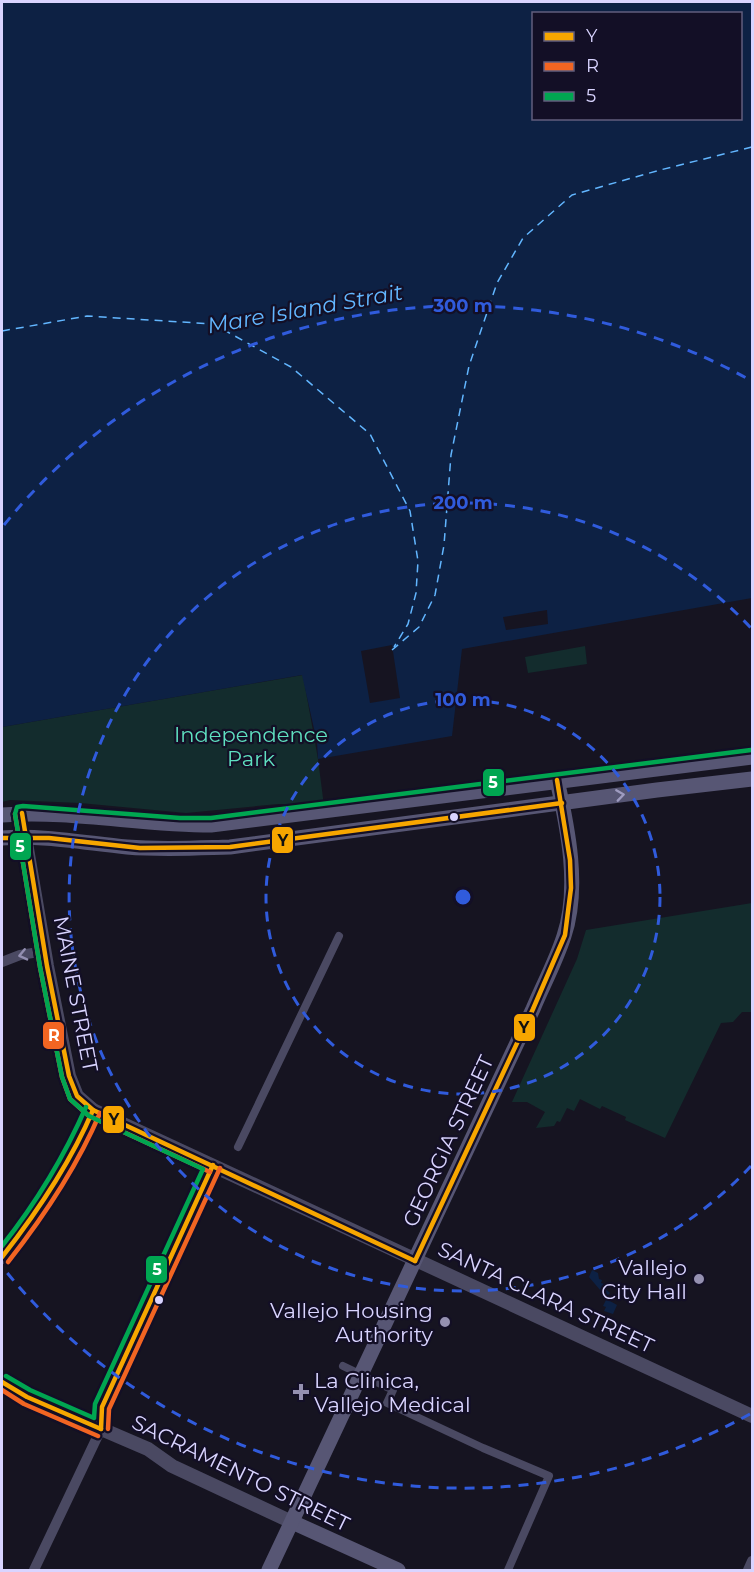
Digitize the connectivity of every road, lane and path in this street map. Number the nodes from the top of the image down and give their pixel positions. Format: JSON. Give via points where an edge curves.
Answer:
{"nodes":[{"id":1,"x":753,"y":757,"type":"edge"},
{"id":2,"x":557,"y":780,"type":"junction"},
{"id":3,"x":753,"y":780,"type":"edge"},
{"id":4,"x":562,"y":803,"type":"junction"},
{"id":5,"x":22,"y":813,"type":"junction"},
{"id":6,"x":2,"y":815,"type":"edge"},
{"id":7,"x":25,"y":837,"type":"junction"},
{"id":8,"x":2,"y":838,"type":"edge"},
{"id":9,"x":339,"y":936,"type":"dead end"},
{"id":10,"x":45,"y":951,"type":"junction"},
{"id":11,"x":2,"y":962,"type":"edge"},
{"id":12,"x":93,"y":1110,"type":"junction"},
{"id":13,"x":238,"y":1147,"type":"dead end"},
{"id":14,"x":2,"y":1257,"type":"edge"},
{"id":15,"x":415,"y":1261,"type":"junction"},
{"id":16,"x":343,"y":1366,"type":"dead end"},
{"id":17,"x":362,"y":1374,"type":"junction"},
{"id":18,"x":2,"y":1382,"type":"edge"},
{"id":19,"x":753,"y":1416,"type":"edge"},
{"id":20,"x":101,"y":1430,"type":"junction"},
{"id":21,"x":292,"y":1522,"type":"junction"},
{"id":22,"x":753,"y":1562,"type":"edge"},
{"id":23,"x":34,"y":1570,"type":"edge"},
{"id":24,"x":269,"y":1570,"type":"edge"},
{"id":25,"x":398,"y":1570,"type":"edge"},
{"id":26,"x":508,"y":1570,"type":"edge"},
{"id":27,"x":748,"y":1570,"type":"edge"}],
"edges":[{"from":1,"to":2,"type":"main road"},
{"from":2,"to":4,"type":"main road","name":"GEORGIA STREET"},
{"from":2,"to":5,"type":"main road","via":[[211,825]]},
{"from":4,"to":3,"type":"main road","one_way":true},
{"from":4,"to":7,"type":"main road","via":[[230,847],[128,847]]},
{"from":4,"to":15,"type":"main road","name":"GEORGIA STREET","via":[[571,888],[565,935]]},
{"from":5,"to":6,"type":"main road"},
{"from":5,"to":7,"type":"main road","name":"MAINE STREET"},
{"from":7,"to":8,"type":"main road"},
{"from":7,"to":10,"type":"street","name":"MAINE STREET"},
{"from":9,"to":13,"type":"street"},
{"from":10,"to":11,"type":"street","one_way":true},
{"from":10,"to":12,"type":"street","name":"MAINE STREET","via":[[69,1076],[77,1096]]},
{"from":12,"to":14,"type":"street","via":[[71,1158]]},
{"from":12,"to":15,"type":"street","name":"SANTA CLARA STREET"},
{"from":15,"to":17,"type":"main road","name":"GEORGIA STREET"},
{"from":15,"to":19,"type":"street","name":"SANTA CLARA STREET"},
{"from":16,"to":17,"type":"street"},
{"from":17,"to":21,"type":"main road","name":"GEORGIA STREET"},
{"from":17,"to":26,"type":"street","via":[[393,1390],[387,1404],[549,1476]]},
{"from":18,"to":20,"type":"street","name":"SACRAMENTO STREET"},
{"from":20,"to":21,"type":"street","name":"SACRAMENTO STREET","via":[[148,1449],[172,1466]]},
{"from":20,"to":23,"type":"street"},
{"from":21,"to":24,"type":"main road","name":"GEORGIA STREET"},
{"from":21,"to":25,"type":"main road","name":"SACRAMENTO STREET"},
{"from":22,"to":27,"type":"street"}]}
